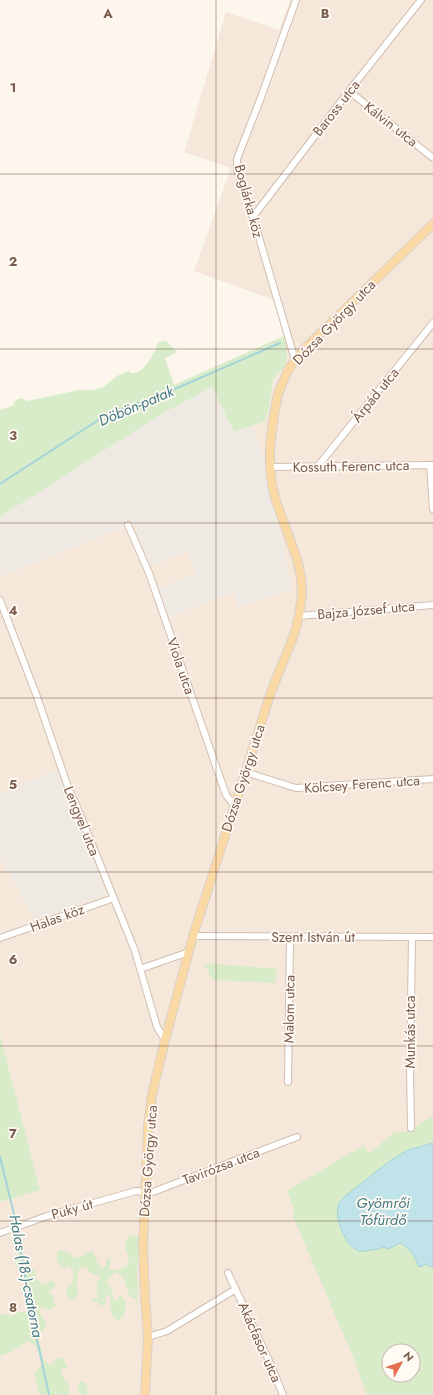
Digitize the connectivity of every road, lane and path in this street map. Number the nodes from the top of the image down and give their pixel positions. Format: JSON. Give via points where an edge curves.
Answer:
{"nodes":[{"id":1,"x":296,"y":0,"type":"edge"},
{"id":2,"x":421,"y":0,"type":"edge"},
{"id":3,"x":349,"y":91,"type":"junction"},
{"id":4,"x":433,"y":158,"type":"edge"},
{"id":5,"x":253,"y":217,"type":"junction"},
{"id":6,"x":433,"y":224,"type":"edge"},
{"id":7,"x":433,"y":324,"type":"edge"},
{"id":8,"x":295,"y":360,"type":"junction"},
{"id":9,"x":432,"y":465,"type":"edge"},
{"id":10,"x":318,"y":466,"type":"junction"},
{"id":11,"x":270,"y":467,"type":"junction"},
{"id":12,"x":433,"y":509,"type":"edge"},
{"id":13,"x":128,"y":525,"type":"dead end"},
{"id":14,"x":0,"y":600,"type":"edge"},
{"id":15,"x":433,"y":605,"type":"edge"},
{"id":16,"x":299,"y":616,"type":"junction"},
{"id":17,"x":245,"y":772,"type":"junction"},
{"id":18,"x":433,"y":779,"type":"edge"},
{"id":19,"x":234,"y":805,"type":"junction"},
{"id":20,"x":114,"y":898,"type":"junction"},
{"id":21,"x":194,"y":936,"type":"junction"},
{"id":22,"x":290,"y":937,"type":"junction"},
{"id":23,"x":412,"y":937,"type":"junction"},
{"id":24,"x":433,"y":937,"type":"edge"},
{"id":25,"x":0,"y":938,"type":"edge"},
{"id":26,"x":189,"y":952,"type":"junction"},
{"id":27,"x":140,"y":969,"type":"junction"},
{"id":28,"x":165,"y":1040,"type":"junction"},
{"id":29,"x":288,"y":1082,"type":"dead end"},
{"id":30,"x":411,"y":1128,"type":"dead end"},
{"id":31,"x":297,"y":1137,"type":"dead end"},
{"id":32,"x":145,"y":1193,"type":"junction"},
{"id":33,"x":0,"y":1234,"type":"edge"},
{"id":34,"x":228,"y":1273,"type":"dead end"},
{"id":35,"x":236,"y":1289,"type":"junction"},
{"id":36,"x":148,"y":1337,"type":"junction"},
{"id":37,"x":145,"y":1395,"type":"edge"},
{"id":38,"x":284,"y":1395,"type":"edge"}],
"edges":[{"from":1,"to":5,"type":"street","name":"Boglárka köz","via":[[237,159],[237,169]]},
{"from":2,"to":3,"type":"street","name":"Baross utca"},
{"from":3,"to":4,"type":"street","name":"Kálvin utca"},
{"from":3,"to":5,"type":"street","name":"Baross utca"},
{"from":5,"to":8,"type":"street","name":"Boglárka köz"},
{"from":6,"to":8,"type":"main road","name":"Dózsa György utca"},
{"from":7,"to":10,"type":"street","name":"Árpád utca"},
{"from":8,"to":11,"type":"main road","name":"Dózsa György utca","via":[[278,394],[272,429]]},
{"from":9,"to":10,"type":"street","name":"Kossuth Ferenc utca"},
{"from":9,"to":12,"type":"street"},
{"from":10,"to":11,"type":"street","name":"Kossuth Ferenc utca"},
{"from":11,"to":16,"type":"main road","name":"Dózsa György utca","via":[[276,501],[301,577]]},
{"from":13,"to":19,"type":"street","name":"Viola utca","via":[[149,573],[226,795]]},
{"from":14,"to":20,"type":"street","name":"Lengyel utca","via":[[69,790]]},
{"from":15,"to":16,"type":"street","name":"Bajza József utca"},
{"from":16,"to":17,"type":"main road","name":"Dózsa György utca"},
{"from":17,"to":18,"type":"street","name":"Kölcsey Ferenc utca","via":[[296,788]]},
{"from":17,"to":19,"type":"main road","name":"Dózsa György utca"},
{"from":19,"to":21,"type":"main road","name":"Dózsa György utca"},
{"from":20,"to":25,"type":"street","name":"Halas köz"},
{"from":20,"to":27,"type":"street","name":"Lengyel utca"},
{"from":21,"to":22,"type":"street","name":"Szent István út"},
{"from":21,"to":26,"type":"main road","name":"Dózsa György utca"},
{"from":22,"to":23,"type":"street","name":"Szent István út"},
{"from":22,"to":29,"type":"street","name":"Malom utca"},
{"from":23,"to":24,"type":"street","name":"Szent István út"},
{"from":23,"to":30,"type":"street","name":"Munkás utca"},
{"from":26,"to":27,"type":"street"},
{"from":26,"to":28,"type":"main road","name":"Dózsa György utca"},
{"from":27,"to":28,"type":"street","name":"Lengyel utca","via":[[157,1027]]},
{"from":28,"to":32,"type":"main road","name":"Dózsa György utca","via":[[148,1126]]},
{"from":31,"to":32,"type":"street","name":"Tavirózsa utca"},
{"from":32,"to":33,"type":"street","name":"Puky út","via":[[136,1191],[47,1216]]},
{"from":32,"to":36,"type":"main road","name":"Dózsa György utca","via":[[143,1246]]},
{"from":34,"to":35,"type":"street","name":"Akácfasor utca"},
{"from":35,"to":36,"type":"street","name":"Akácfasor utca","via":[[167,1331]]},
{"from":35,"to":38,"type":"street","name":"Akácfasor utca"},
{"from":36,"to":37,"type":"main road","name":"Dózsa György utca"}]}
